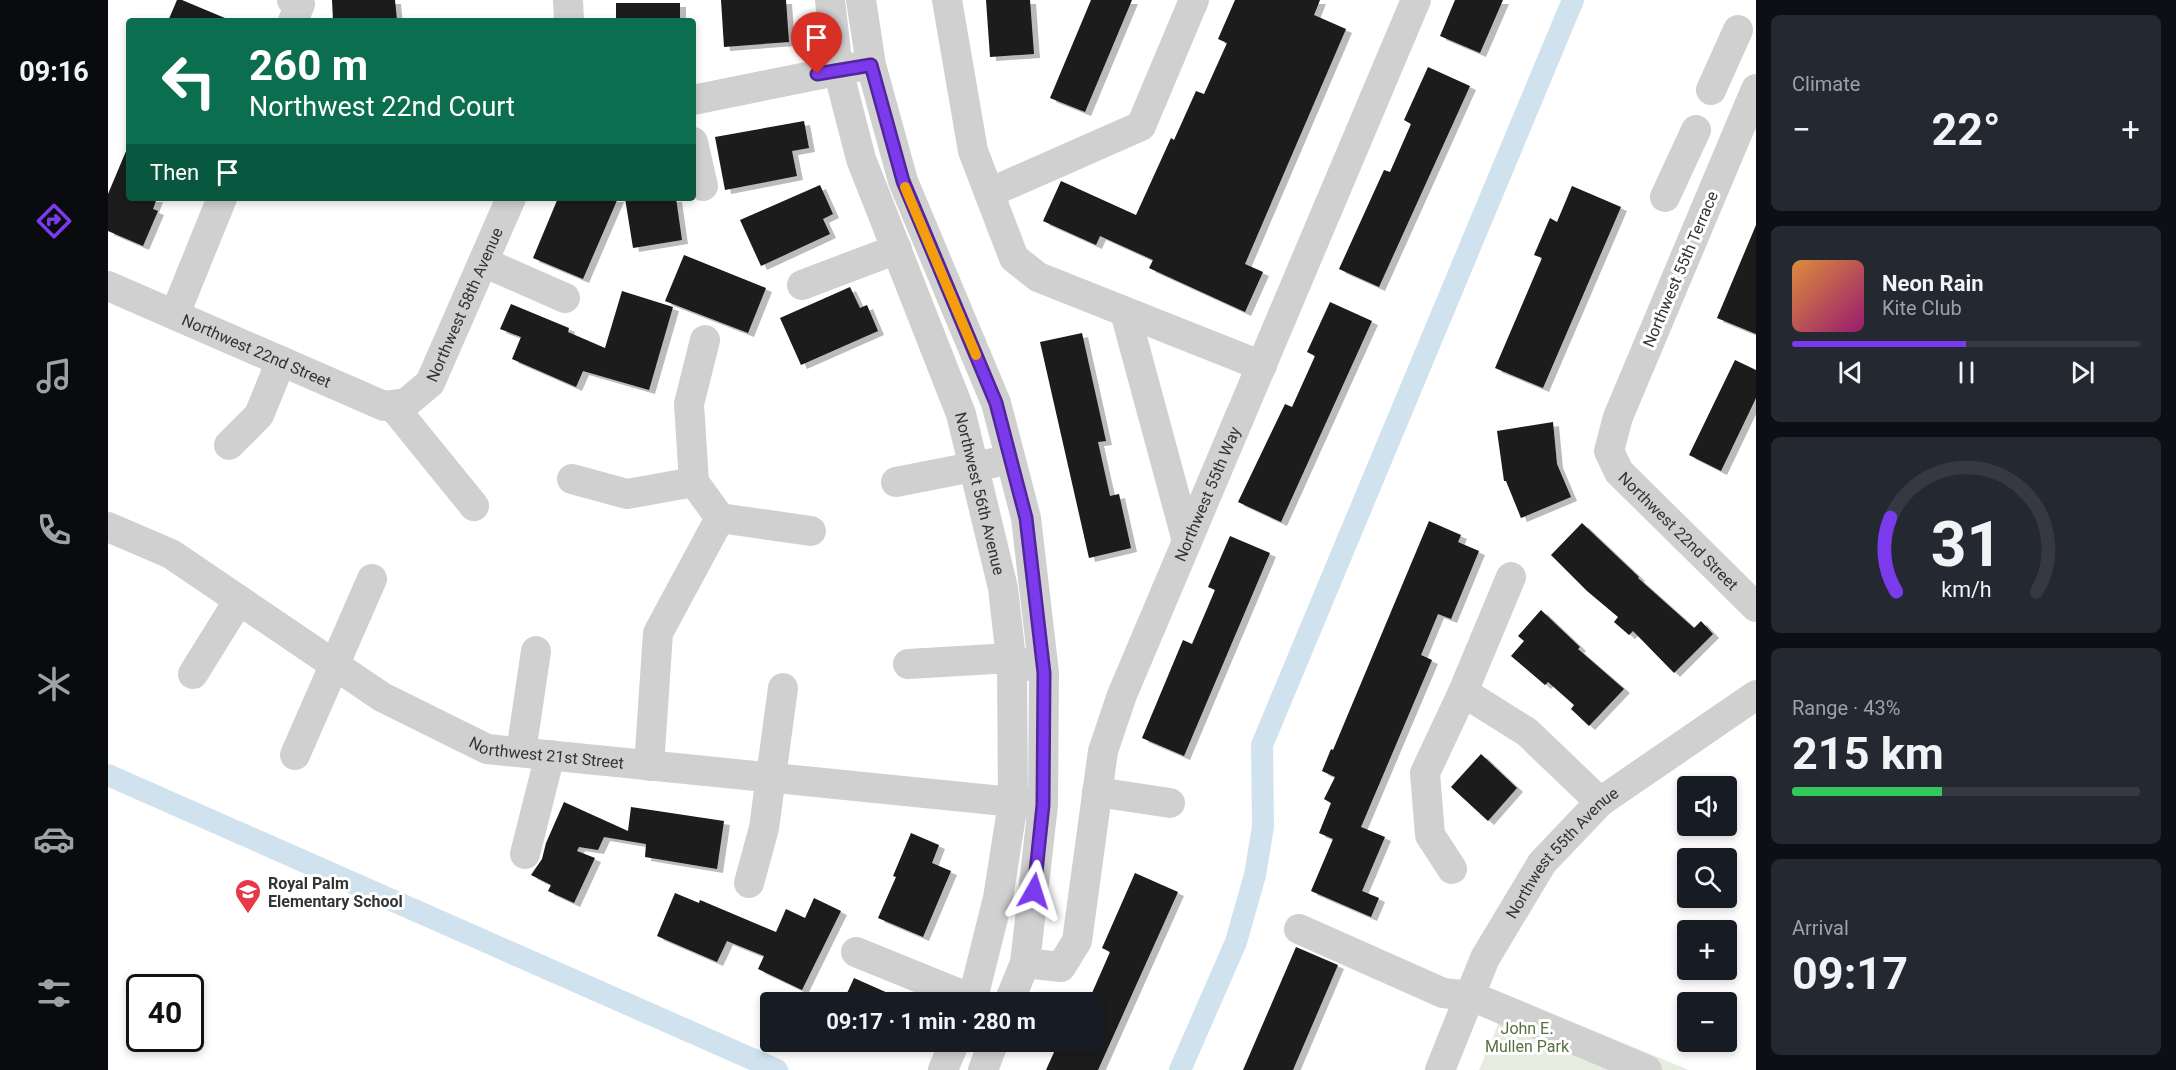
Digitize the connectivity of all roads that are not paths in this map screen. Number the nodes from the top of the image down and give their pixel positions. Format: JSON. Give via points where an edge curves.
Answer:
{"nodes":[{"id":1,"x":568,"y":0,"type":"edge"},
{"id":2,"x":830,"y":0,"type":"edge"},
{"id":3,"x":861,"y":0,"type":"edge"},
{"id":4,"x":947,"y":0,"type":"edge"},
{"id":5,"x":1194,"y":0,"type":"edge"},
{"id":6,"x":1416,"y":0,"type":"edge"},
{"id":7,"x":569,"y":18,"type":"edge"},
{"id":8,"x":1738,"y":30,"type":"dead end"},
{"id":9,"x":1724,"y":62,"type":"junction"},
{"id":10,"x":871,"y":65,"type":"junction"},
{"id":11,"x":838,"y":70,"type":"junction"},
{"id":12,"x":1756,"y":76,"type":"edge"},
{"id":13,"x":1756,"y":89,"type":"edge"},
{"id":14,"x":1711,"y":90,"type":"dead end"},
{"id":15,"x":696,"y":99,"type":"edge"},
{"id":16,"x":1696,"y":130,"type":"dead end"},
{"id":17,"x":696,"y":155,"type":"edge"},
{"id":18,"x":1682,"y":159,"type":"junction"},
{"id":19,"x":1720,"y":174,"type":"junction"},
{"id":20,"x":703,"y":186,"type":"dead end"},
{"id":21,"x":989,"y":194,"type":"junction"},
{"id":22,"x":1665,"y":197,"type":"dead end"},
{"id":23,"x":221,"y":201,"type":"edge"},
{"id":24,"x":510,"y":201,"type":"edge"},
{"id":25,"x":897,"y":249,"type":"junction"},
{"id":26,"x":483,"y":262,"type":"junction"},
{"id":27,"x":108,"y":285,"type":"edge"},
{"id":28,"x":802,"y":285,"type":"dead end"},
{"id":29,"x":565,"y":298,"type":"dead end"},
{"id":30,"x":1125,"y":312,"type":"junction"},
{"id":31,"x":175,"y":314,"type":"junction"},
{"id":32,"x":705,"y":340,"type":"dead end"},
{"id":33,"x":281,"y":361,"type":"junction"},
{"id":34,"x":1262,"y":366,"type":"junction"},
{"id":35,"x":399,"y":404,"type":"junction"},
{"id":36,"x":229,"y":445,"type":"dead end"},
{"id":37,"x":1609,"y":451,"type":"joint"},
{"id":38,"x":1011,"y":460,"type":"junction"},
{"id":39,"x":974,"y":466,"type":"junction"},
{"id":40,"x":572,"y":479,"type":"dead end"},
{"id":41,"x":694,"y":482,"type":"junction"},
{"id":42,"x":896,"y":482,"type":"dead end"},
{"id":43,"x":474,"y":506,"type":"dead end"},
{"id":44,"x":720,"y":518,"type":"junction"},
{"id":45,"x":108,"y":527,"type":"edge"},
{"id":46,"x":811,"y":531,"type":"dead end"},
{"id":47,"x":1187,"y":541,"type":"junction"},
{"id":48,"x":1511,"y":577,"type":"dead end"},
{"id":49,"x":372,"y":579,"type":"dead end"},
{"id":50,"x":239,"y":600,"type":"junction"},
{"id":51,"x":1756,"y":607,"type":"edge"},
{"id":52,"x":536,"y":651,"type":"dead end"},
{"id":53,"x":1011,"y":658,"type":"junction"},
{"id":54,"x":908,"y":664,"type":"dead end"},
{"id":55,"x":335,"y":665,"type":"junction"},
{"id":56,"x":1044,"y":673,"type":"junction"},
{"id":57,"x":193,"y":674,"type":"dead end"},
{"id":58,"x":783,"y":688,"type":"dead end"},
{"id":59,"x":1463,"y":692,"type":"junction"},
{"id":60,"x":1756,"y":695,"type":"edge"},
{"id":61,"x":535,"y":754,"type":"junction"},
{"id":62,"x":295,"y":755,"type":"dead end"},
{"id":63,"x":649,"y":766,"type":"junction"},
{"id":64,"x":772,"y":778,"type":"junction"},
{"id":65,"x":1097,"y":792,"type":"junction"},
{"id":66,"x":1600,"y":802,"type":"junction"},
{"id":67,"x":1170,"y":803,"type":"dead end"},
{"id":68,"x":1028,"y":804,"type":"junction"},
{"id":69,"x":525,"y":854,"type":"dead end"},
{"id":70,"x":1452,"y":869,"type":"dead end"},
{"id":71,"x":749,"y":883,"type":"dead end"},
{"id":72,"x":1299,"y":929,"type":"dead end"},
{"id":73,"x":856,"y":952,"type":"dead end"},
{"id":74,"x":1025,"y":963,"type":"junction"},
{"id":75,"x":953,"y":992,"type":"edge"},
{"id":76,"x":977,"y":992,"type":"edge"},
{"id":77,"x":1014,"y":992,"type":"edge"},
{"id":78,"x":1472,"y":996,"type":"junction"},
{"id":79,"x":951,"y":1052,"type":"edge"},
{"id":80,"x":990,"y":1052,"type":"edge"},
{"id":81,"x":943,"y":1070,"type":"edge"},
{"id":82,"x":983,"y":1070,"type":"edge"},
{"id":83,"x":1440,"y":1070,"type":"edge"},
{"id":84,"x":1647,"y":1070,"type":"edge"}],
"edges":[{"from":1,"to":7,"type":"street"},
{"from":2,"to":11,"type":"street","name":"Northwest 56th Avenue"},
{"from":3,"to":10,"type":"street","name":"Northwest 56th Avenue"},
{"from":4,"to":21,"type":"street","via":[[973,151]]},
{"from":5,"to":21,"type":"street","via":[[1141,126]]},
{"from":6,"to":34,"type":"street","name":"Northwest 55th Way"},
{"from":8,"to":9,"type":"street"},
{"from":9,"to":12,"type":"street"},
{"from":9,"to":14,"type":"street"},
{"from":10,"to":11,"type":"street"},
{"from":10,"to":38,"type":"street","name":"Northwest 56th Avenue","via":[[903,181],[996,403]]},
{"from":11,"to":15,"type":"street"},
{"from":11,"to":25,"type":"street","name":"Northwest 56th Avenue","via":[[861,159]]},
{"from":13,"to":19,"type":"street","name":"Northwest 55th Terrace"},
{"from":16,"to":18,"type":"street"},
{"from":17,"to":20,"type":"street"},
{"from":18,"to":19,"type":"street"},
{"from":18,"to":22,"type":"street"},
{"from":19,"to":37,"type":"street","name":"Northwest 55th Terrace","via":[[1618,417]]},
{"from":21,"to":30,"type":"street","via":[[1014,258],[1038,277]]},
{"from":23,"to":31,"type":"street"},
{"from":24,"to":26,"type":"street","name":"Northwest 58th Avenue"},
{"from":25,"to":28,"type":"street"},
{"from":25,"to":39,"type":"street","name":"Northwest 56th Avenue","via":[[962,414]]},
{"from":26,"to":29,"type":"street"},
{"from":26,"to":35,"type":"street","name":"Northwest 58th Avenue","via":[[430,383]]},
{"from":27,"to":31,"type":"street","name":"Northwest 22nd Street"},
{"from":30,"to":34,"type":"street"},
{"from":30,"to":47,"type":"street"},
{"from":31,"to":33,"type":"street","name":"Northwest 22nd Street"},
{"from":32,"to":41,"type":"street","via":[[690,404]]},
{"from":33,"to":35,"type":"street","name":"Northwest 22nd Street","via":[[384,406]]},
{"from":33,"to":36,"type":"street","via":[[259,415]]},
{"from":34,"to":47,"type":"street","name":"Northwest 55th Way"},
{"from":35,"to":43,"type":"street"},
{"from":37,"to":51,"type":"street","name":"Northwest 22nd Street","via":[[1619,472]]},
{"from":38,"to":39,"type":"street"},
{"from":38,"to":56,"type":"street","name":"Northwest 56th Avenue","via":[[1026,518]]},
{"from":39,"to":42,"type":"street"},
{"from":39,"to":53,"type":"street","name":"Northwest 56th Avenue","via":[[1003,588]]},
{"from":40,"to":41,"type":"street","via":[[627,494]]},
{"from":41,"to":44,"type":"street"},
{"from":44,"to":46,"type":"street"},
{"from":44,"to":63,"type":"street","via":[[658,633]]},
{"from":45,"to":50,"type":"street","name":"Northwest 21st Street","via":[[171,554]]},
{"from":47,"to":65,"type":"street","name":"Northwest 55th Way","via":[[1122,694],[1103,751]]},
{"from":48,"to":59,"type":"street"},
{"from":49,"to":55,"type":"street"},
{"from":50,"to":55,"type":"street","name":"Northwest 21st Street"},
{"from":50,"to":57,"type":"street"},
{"from":52,"to":61,"type":"street"},
{"from":53,"to":54,"type":"street"},
{"from":53,"to":56,"type":"street"},
{"from":53,"to":68,"type":"street","name":"Northwest 56th Avenue","via":[[1014,724]]},
{"from":55,"to":61,"type":"street","name":"Northwest 21st Street","via":[[382,698],[487,749]]},
{"from":55,"to":62,"type":"street"},
{"from":56,"to":68,"type":"street","name":"Northwest 56th Avenue"},
{"from":58,"to":64,"type":"street"},
{"from":59,"to":66,"type":"street","via":[[1527,732]]},
{"from":59,"to":70,"type":"street","via":[[1425,773],[1430,835]]},
{"from":60,"to":66,"type":"street","name":"Northwest 55th Avenue"},
{"from":61,"to":63,"type":"street","name":"Northwest 21st Street"},
{"from":61,"to":69,"type":"street"},
{"from":63,"to":64,"type":"street","name":"Northwest 21st Street"},
{"from":64,"to":68,"type":"street","name":"Northwest 21st Street"},
{"from":64,"to":71,"type":"street"},
{"from":65,"to":67,"type":"street"},
{"from":65,"to":74,"type":"street","name":"Northwest 55th Way","via":[[1077,941],[1061,967]]},
{"from":66,"to":78,"type":"street","name":"Northwest 55th Avenue","via":[[1542,863],[1485,958]]},
{"from":68,"to":74,"type":"street","name":"Northwest 56th Avenue"},
{"from":68,"to":76,"type":"street","name":"Northwest 56th Avenue","via":[[998,898]]},
{"from":72,"to":78,"type":"street","via":[[1443,993]]},
{"from":73,"to":75,"type":"street"},
{"from":74,"to":77,"type":"street","name":"Northwest 56th Avenue"},
{"from":78,"to":83,"type":"street","name":"Northwest 55th Avenue"},
{"from":78,"to":84,"type":"street"},
{"from":79,"to":81,"type":"street"},
{"from":80,"to":82,"type":"street"}]}
